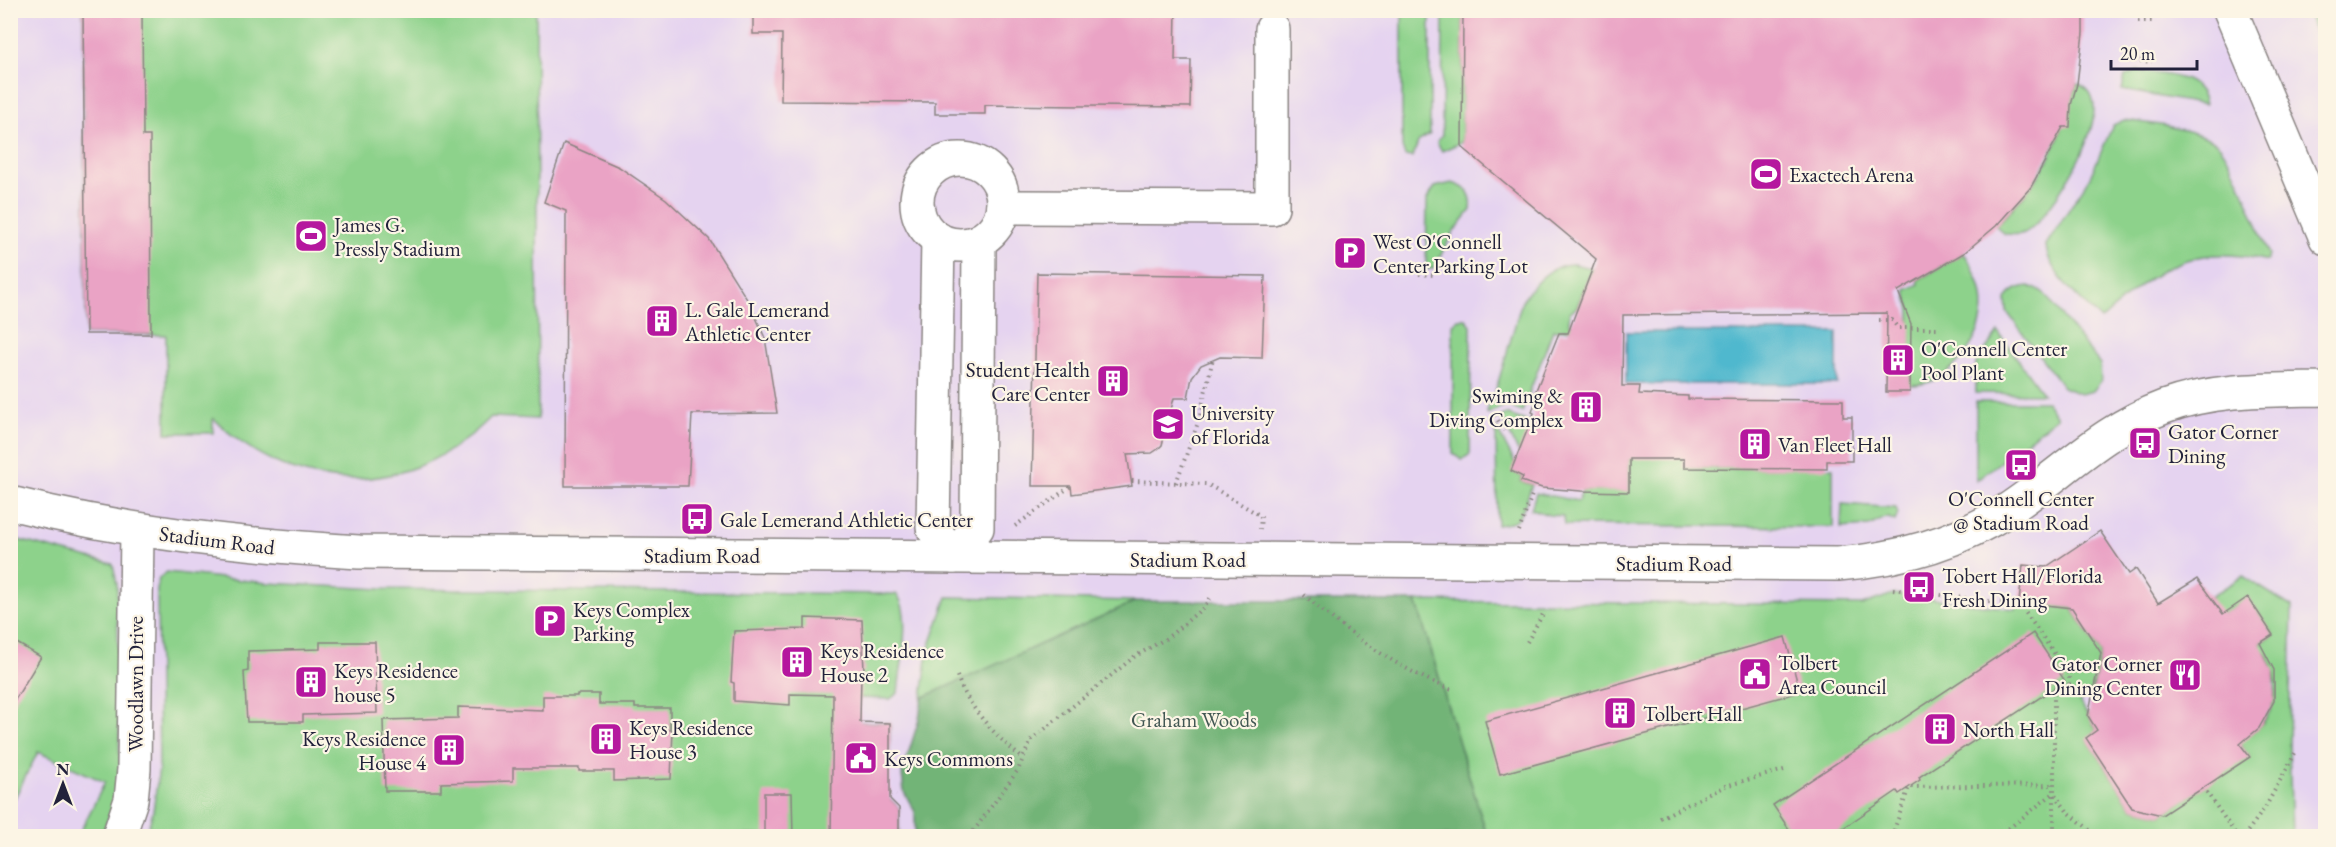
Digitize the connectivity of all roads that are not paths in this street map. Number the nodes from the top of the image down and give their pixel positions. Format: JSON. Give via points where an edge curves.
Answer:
{"nodes":[{"id":1,"x":2230,"y":10,"type":"edge"},
{"id":2,"x":1272,"y":29,"type":"dead end"},
{"id":3,"x":1003,"y":207,"type":"junction"},
{"id":4,"x":2325,"y":238,"type":"edge"},
{"id":5,"x":938,"y":239,"type":"junction"},
{"id":6,"x":979,"y":241,"type":"junction"},
{"id":7,"x":2325,"y":389,"type":"edge"},
{"id":8,"x":10,"y":503,"type":"edge"},
{"id":9,"x":137,"y":530,"type":"junction"},
{"id":10,"x":953,"y":557,"type":"junction"},
{"id":11,"x":119,"y":837,"type":"edge"}],
"edges":[{"from":1,"to":4,"type":"street"},
{"from":2,"to":3,"type":"street","via":[[1272,208]]},
{"from":3,"to":5,"type":"street","via":[[997,180],[988,169],[962,159],[934,167],[921,183],[916,204],[927,230]]},
{"from":3,"to":6,"type":"street","via":[[998,221]]},
{"from":5,"to":6,"type":"street","via":[[951,244]]},
{"from":5,"to":10,"type":"street","via":[[933,528]]},
{"from":6,"to":10,"type":"street","via":[[977,528]]},
{"from":7,"to":10,"type":"street","name":"Stadium Road","via":[[2215,394],[2162,407],[2115,429],[1993,519],[1939,544],[1868,562]]},
{"from":8,"to":9,"type":"street","name":"Stadium Road"},
{"from":9,"to":10,"type":"street","name":"Stadium Road","via":[[225,542],[359,552]]},
{"from":9,"to":11,"type":"street","name":"Woodlawn Drive","via":[[134,769],[131,800]]}]}
